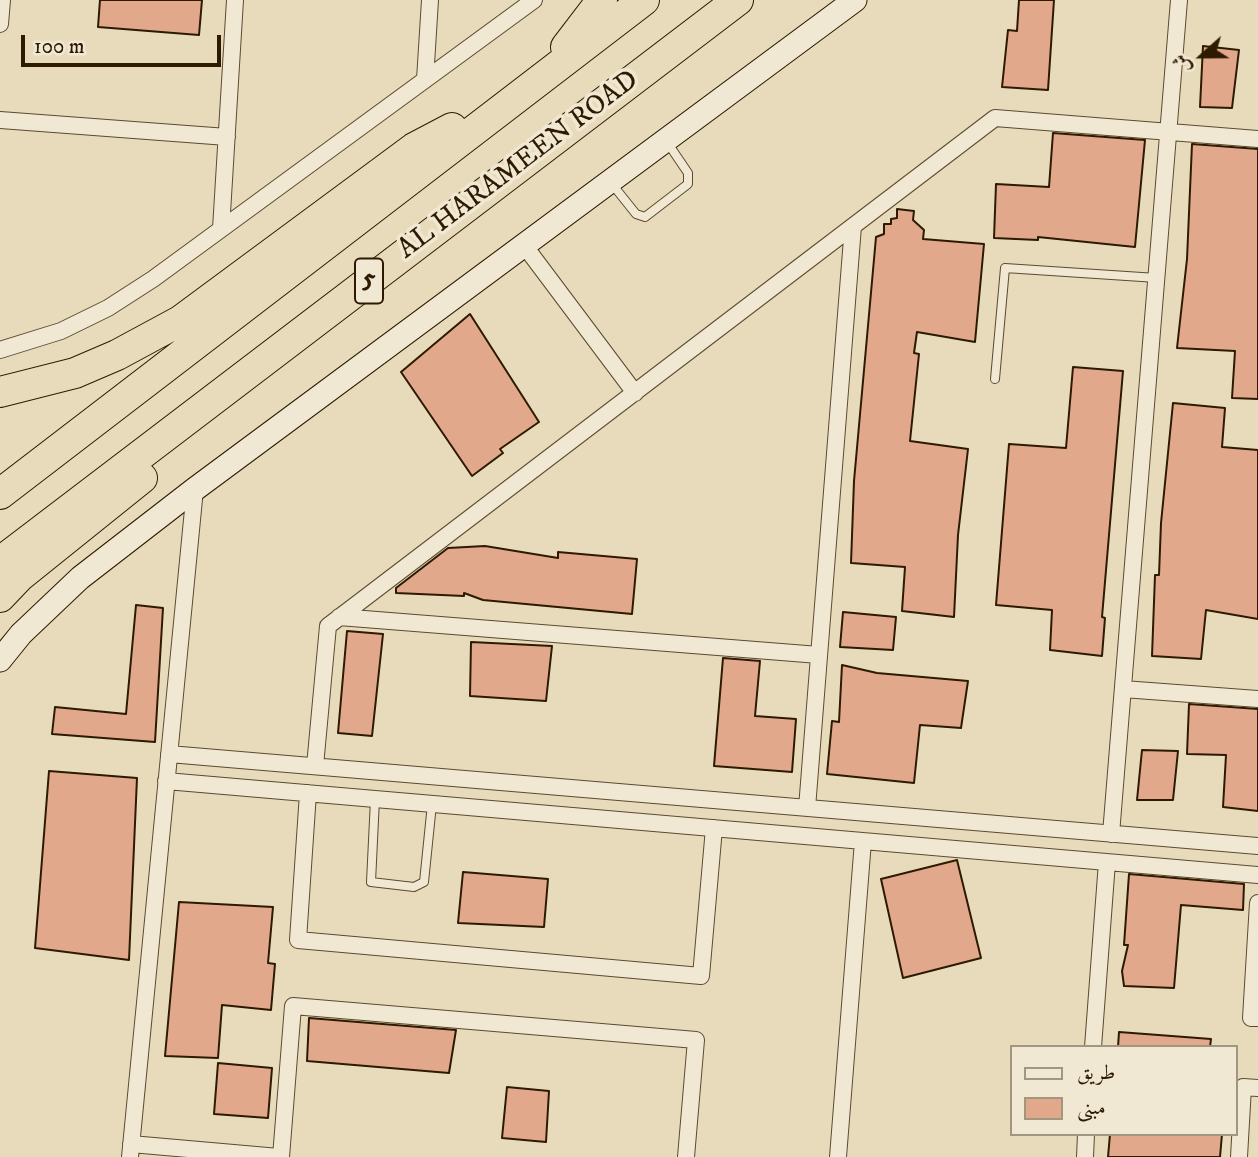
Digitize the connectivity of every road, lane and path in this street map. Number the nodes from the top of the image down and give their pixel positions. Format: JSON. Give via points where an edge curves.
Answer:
{"nodes":[{"id":1,"x":2,"y":0,"type":"edge"},
{"id":2,"x":235,"y":0,"type":"edge"},
{"id":3,"x":430,"y":0,"type":"edge"},
{"id":4,"x":534,"y":0,"type":"edge"},
{"id":5,"x":603,"y":0,"type":"edge"},
{"id":6,"x":644,"y":0,"type":"edge"},
{"id":7,"x":738,"y":0,"type":"edge"},
{"id":8,"x":855,"y":0,"type":"edge"},
{"id":9,"x":1179,"y":0,"type":"edge"},
{"id":10,"x":0,"y":24,"type":"edge"},
{"id":11,"x":425,"y":80,"type":"junction"},
{"id":12,"x":534,"y":83,"type":"junction"},
{"id":13,"x":0,"y":120,"type":"edge"},
{"id":14,"x":1168,"y":132,"type":"junction"},
{"id":15,"x":228,"y":137,"type":"junction"},
{"id":16,"x":1258,"y":139,"type":"edge"},
{"id":17,"x":666,"y":141,"type":"junction"},
{"id":18,"x":610,"y":182,"type":"junction"},
{"id":19,"x":853,"y":226,"type":"junction"},
{"id":20,"x":221,"y":229,"type":"junction"},
{"id":21,"x":524,"y":245,"type":"junction"},
{"id":22,"x":1157,"y":278,"type":"junction"},
{"id":23,"x":317,"y":320,"type":"junction"},
{"id":24,"x":0,"y":350,"type":"edge"},
{"id":25,"x":995,"y":379,"type":"dead end"},
{"id":26,"x":0,"y":392,"type":"edge"},
{"id":27,"x":635,"y":393,"type":"junction"},
{"id":28,"x":195,"y":489,"type":"junction"},
{"id":29,"x":0,"y":494,"type":"edge"},
{"id":30,"x":0,"y":562,"type":"edge"},
{"id":31,"x":0,"y":597,"type":"edge"},
{"id":32,"x":339,"y":617,"type":"junction"},
{"id":33,"x":819,"y":655,"type":"junction"},
{"id":34,"x":0,"y":660,"type":"edge"},
{"id":35,"x":1123,"y":689,"type":"junction"},
{"id":36,"x":1258,"y":699,"type":"edge"},
{"id":37,"x":169,"y":754,"type":"junction"},
{"id":38,"x":315,"y":766,"type":"junction"},
{"id":39,"x":166,"y":781,"type":"junction"},
{"id":40,"x":308,"y":793,"type":"junction"},
{"id":41,"x":375,"y":799,"type":"junction"},
{"id":42,"x":432,"y":804,"type":"junction"},
{"id":43,"x":807,"y":808,"type":"junction"},
{"id":44,"x":714,"y":828,"type":"junction"},
{"id":45,"x":1111,"y":834,"type":"junction"},
{"id":46,"x":863,"y":841,"type":"junction"},
{"id":47,"x":1258,"y":846,"type":"edge"},
{"id":48,"x":1107,"y":862,"type":"junction"},
{"id":49,"x":1258,"y":875,"type":"edge"},
{"id":50,"x":1258,"y":903,"type":"edge"},
{"id":51,"x":1258,"y":1018,"type":"edge"},
{"id":52,"x":1093,"y":1045,"type":"edge"},
{"id":53,"x":1258,"y":1088,"type":"edge"},
{"id":54,"x":1086,"y":1136,"type":"edge"},
{"id":55,"x":131,"y":1151,"type":"edge"},
{"id":56,"x":280,"y":1157,"type":"edge"},
{"id":57,"x":686,"y":1157,"type":"edge"},
{"id":58,"x":838,"y":1157,"type":"edge"},
{"id":59,"x":1085,"y":1157,"type":"edge"},
{"id":60,"x":1238,"y":1157,"type":"edge"}],
"edges":[{"from":1,"to":10,"type":"street"},
{"from":2,"to":15,"type":"street"},
{"from":3,"to":11,"type":"street"},
{"from":4,"to":11,"type":"street"},
{"from":5,"to":12,"type":"highway"},
{"from":6,"to":12,"type":"highway","name":"AL HARAMEEN ROAD","number":"5"},
{"from":7,"to":23,"type":"highway","name":"AL HARAMEEN ROAD","number":"5"},
{"from":8,"to":17,"type":"main road"},
{"from":9,"to":14,"type":"street"},
{"from":11,"to":20,"type":"street"},
{"from":12,"to":26,"type":"highway","via":[[414,148],[180,321],[75,373]]},
{"from":12,"to":29,"type":"highway","name":"AL HARAMEEN ROAD","number":"5"},
{"from":13,"to":15,"type":"street"},
{"from":14,"to":16,"type":"street"},
{"from":14,"to":19,"type":"street","via":[[995,118]]},
{"from":14,"to":22,"type":"street"},
{"from":15,"to":20,"type":"street"},
{"from":17,"to":18,"type":"main road"},
{"from":17,"to":18,"type":"lane","via":[[688,173],[688,184],[645,217],[636,214]]},
{"from":18,"to":21,"type":"main road"},
{"from":19,"to":27,"type":"street"},
{"from":19,"to":33,"type":"street"},
{"from":20,"to":24,"type":"street","via":[[108,308],[61,331]]},
{"from":21,"to":27,"type":"street"},
{"from":21,"to":28,"type":"main road"},
{"from":22,"to":25,"type":"lane","via":[[1005,268]]},
{"from":22,"to":35,"type":"street"},
{"from":23,"to":30,"type":"highway","name":"AL HARAMEEN ROAD","number":"5"},
{"from":23,"to":31,"type":"highway","via":[[227,410]]},
{"from":27,"to":32,"type":"street"},
{"from":28,"to":34,"type":"main road","via":[[80,578]]},
{"from":28,"to":37,"type":"street"},
{"from":32,"to":33,"type":"street"},
{"from":32,"to":38,"type":"street","via":[[328,626]]},
{"from":33,"to":43,"type":"street"},
{"from":35,"to":36,"type":"street"},
{"from":35,"to":45,"type":"street"},
{"from":37,"to":38,"type":"street"},
{"from":37,"to":39,"type":"street"},
{"from":38,"to":43,"type":"street"},
{"from":39,"to":40,"type":"street"},
{"from":39,"to":55,"type":"street"},
{"from":40,"to":41,"type":"street"},
{"from":40,"to":44,"type":"street","via":[[298,940],[701,976]]},
{"from":41,"to":42,"type":"street"},
{"from":41,"to":42,"type":"lane","via":[[371,881],[414,887],[424,883]]},
{"from":42,"to":44,"type":"street"},
{"from":43,"to":45,"type":"street"},
{"from":44,"to":46,"type":"street"},
{"from":45,"to":47,"type":"street"},
{"from":46,"to":48,"type":"street"},
{"from":46,"to":58,"type":"street"},
{"from":48,"to":49,"type":"street"},
{"from":48,"to":52,"type":"street"},
{"from":50,"to":51,"type":"street","via":[[1251,1018]]},
{"from":53,"to":60,"type":"street","via":[[1243,1087]]},
{"from":54,"to":59,"type":"street"},
{"from":55,"to":56,"type":"street"},
{"from":56,"to":57,"type":"street","via":[[293,1006],[696,1040]]}]}
